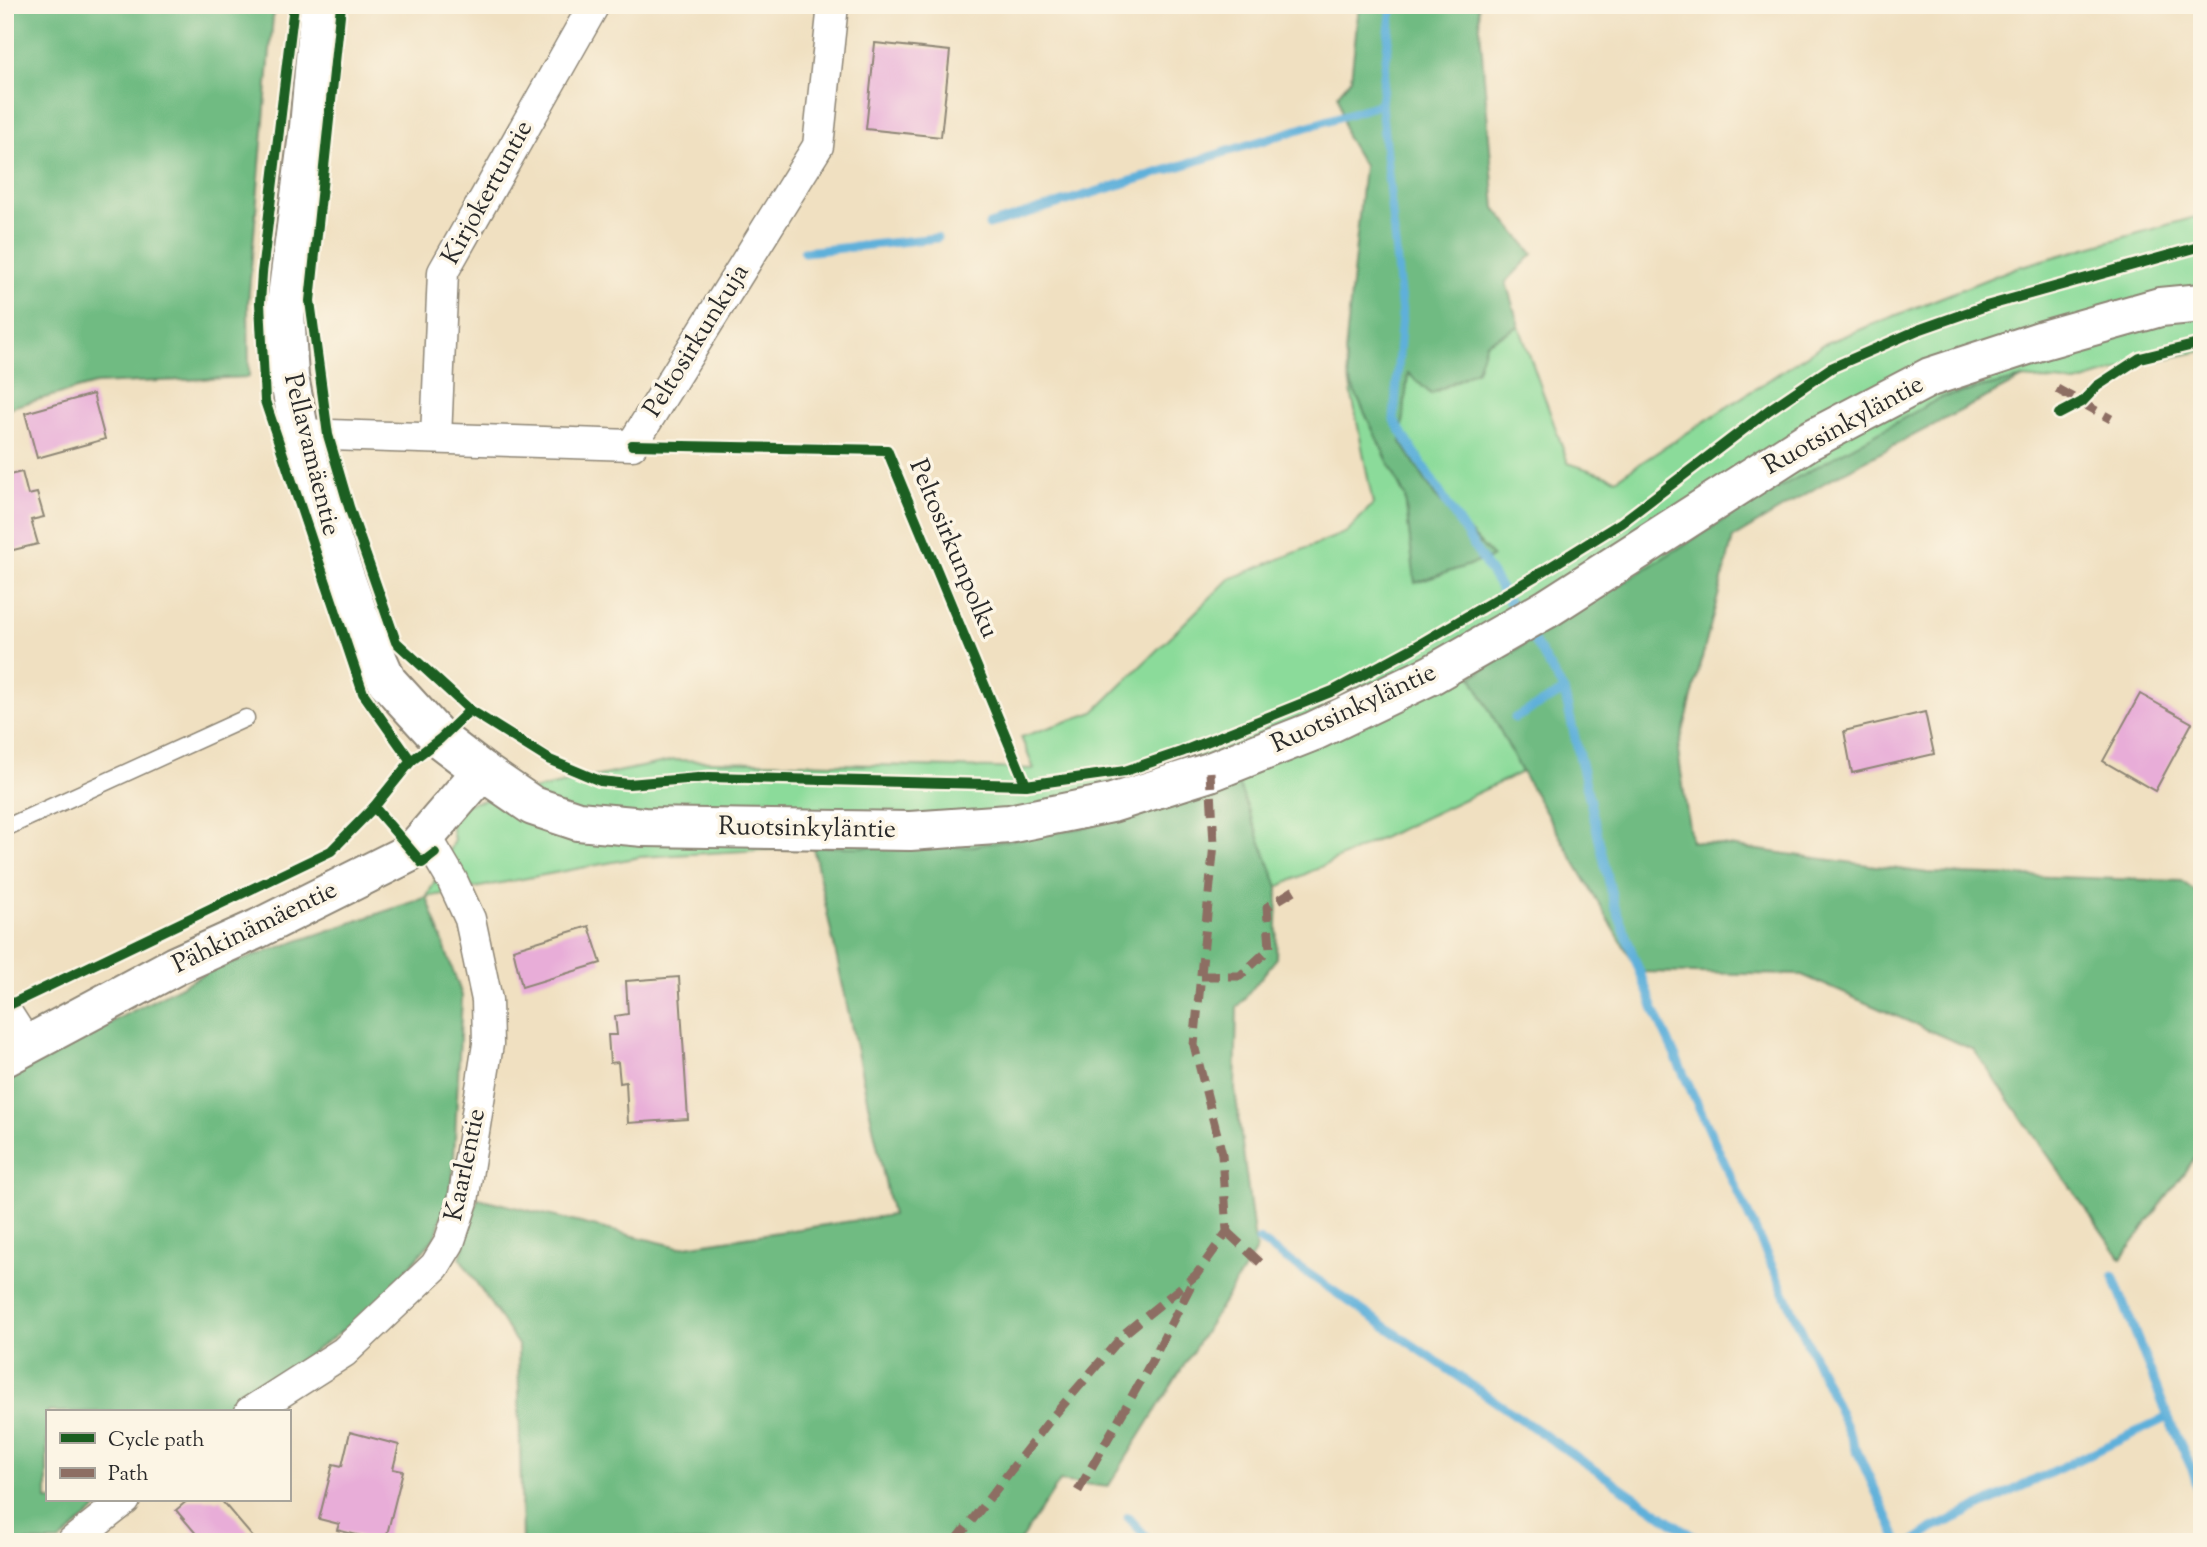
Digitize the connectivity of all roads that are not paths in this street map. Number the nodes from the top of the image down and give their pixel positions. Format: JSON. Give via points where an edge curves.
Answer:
{"nodes":[{"id":1,"x":320,"y":5,"type":"edge"},
{"id":2,"x":594,"y":5,"type":"edge"},
{"id":3,"x":833,"y":5,"type":"edge"},
{"id":4,"x":2202,"y":285,"type":"edge"},
{"id":5,"x":2202,"y":303,"type":"edge"},
{"id":6,"x":2160,"y":307,"type":"junction"},
{"id":7,"x":300,"y":434,"type":"junction"},
{"id":8,"x":436,"y":438,"type":"junction"},
{"id":9,"x":246,"y":719,"type":"dead end"},
{"id":10,"x":482,"y":771,"type":"junction"},
{"id":11,"x":5,"y":828,"type":"edge"},
{"id":12,"x":426,"y":836,"type":"junction"},
{"id":13,"x":5,"y":1010,"type":"edge"},
{"id":14,"x":16,"y":1052,"type":"edge"},
{"id":15,"x":253,"y":1410,"type":"edge"},
{"id":16,"x":122,"y":1502,"type":"edge"},
{"id":17,"x":72,"y":1542,"type":"edge"}],
"edges":[{"from":1,"to":7,"type":"street","name":"Pellavamäentie","via":[[285,313],[289,377]]},
{"from":2,"to":8,"type":"street","name":"Kirjokertuntie","via":[[443,272]]},
{"from":3,"to":8,"type":"street","name":"Peltosirkunkuja","via":[[818,146],[632,445]]},
{"from":4,"to":6,"type":"street","name":"Ruotsinkyläntie"},
{"from":5,"to":6,"type":"street","name":"Ruotsinkyläntie"},
{"from":6,"to":10,"type":"street","name":"Ruotsinkyläntie","via":[[1930,377],[1808,441],[1548,608],[1431,676],[1314,732],[1112,803],[1009,824],[910,831],[644,827],[579,821],[533,806]]},
{"from":7,"to":8,"type":"street","name":"Peltosirkunkuja"},
{"from":7,"to":10,"type":"street","name":"Pellavamäentie","via":[[354,603],[387,681],[440,739]]},
{"from":9,"to":11,"type":"lane"},
{"from":10,"to":12,"type":"street","name":"Pähkinämäentie"},
{"from":12,"to":14,"type":"street","name":"Pähkinämäentie","via":[[413,851],[175,966]]},
{"from":12,"to":15,"type":"street","name":"Kaarlentie","via":[[470,919],[487,1000],[488,1044],[463,1201],[449,1243],[435,1266],[344,1352]]},
{"from":13,"to":14,"type":"street"},
{"from":16,"to":17,"type":"street"}]}
